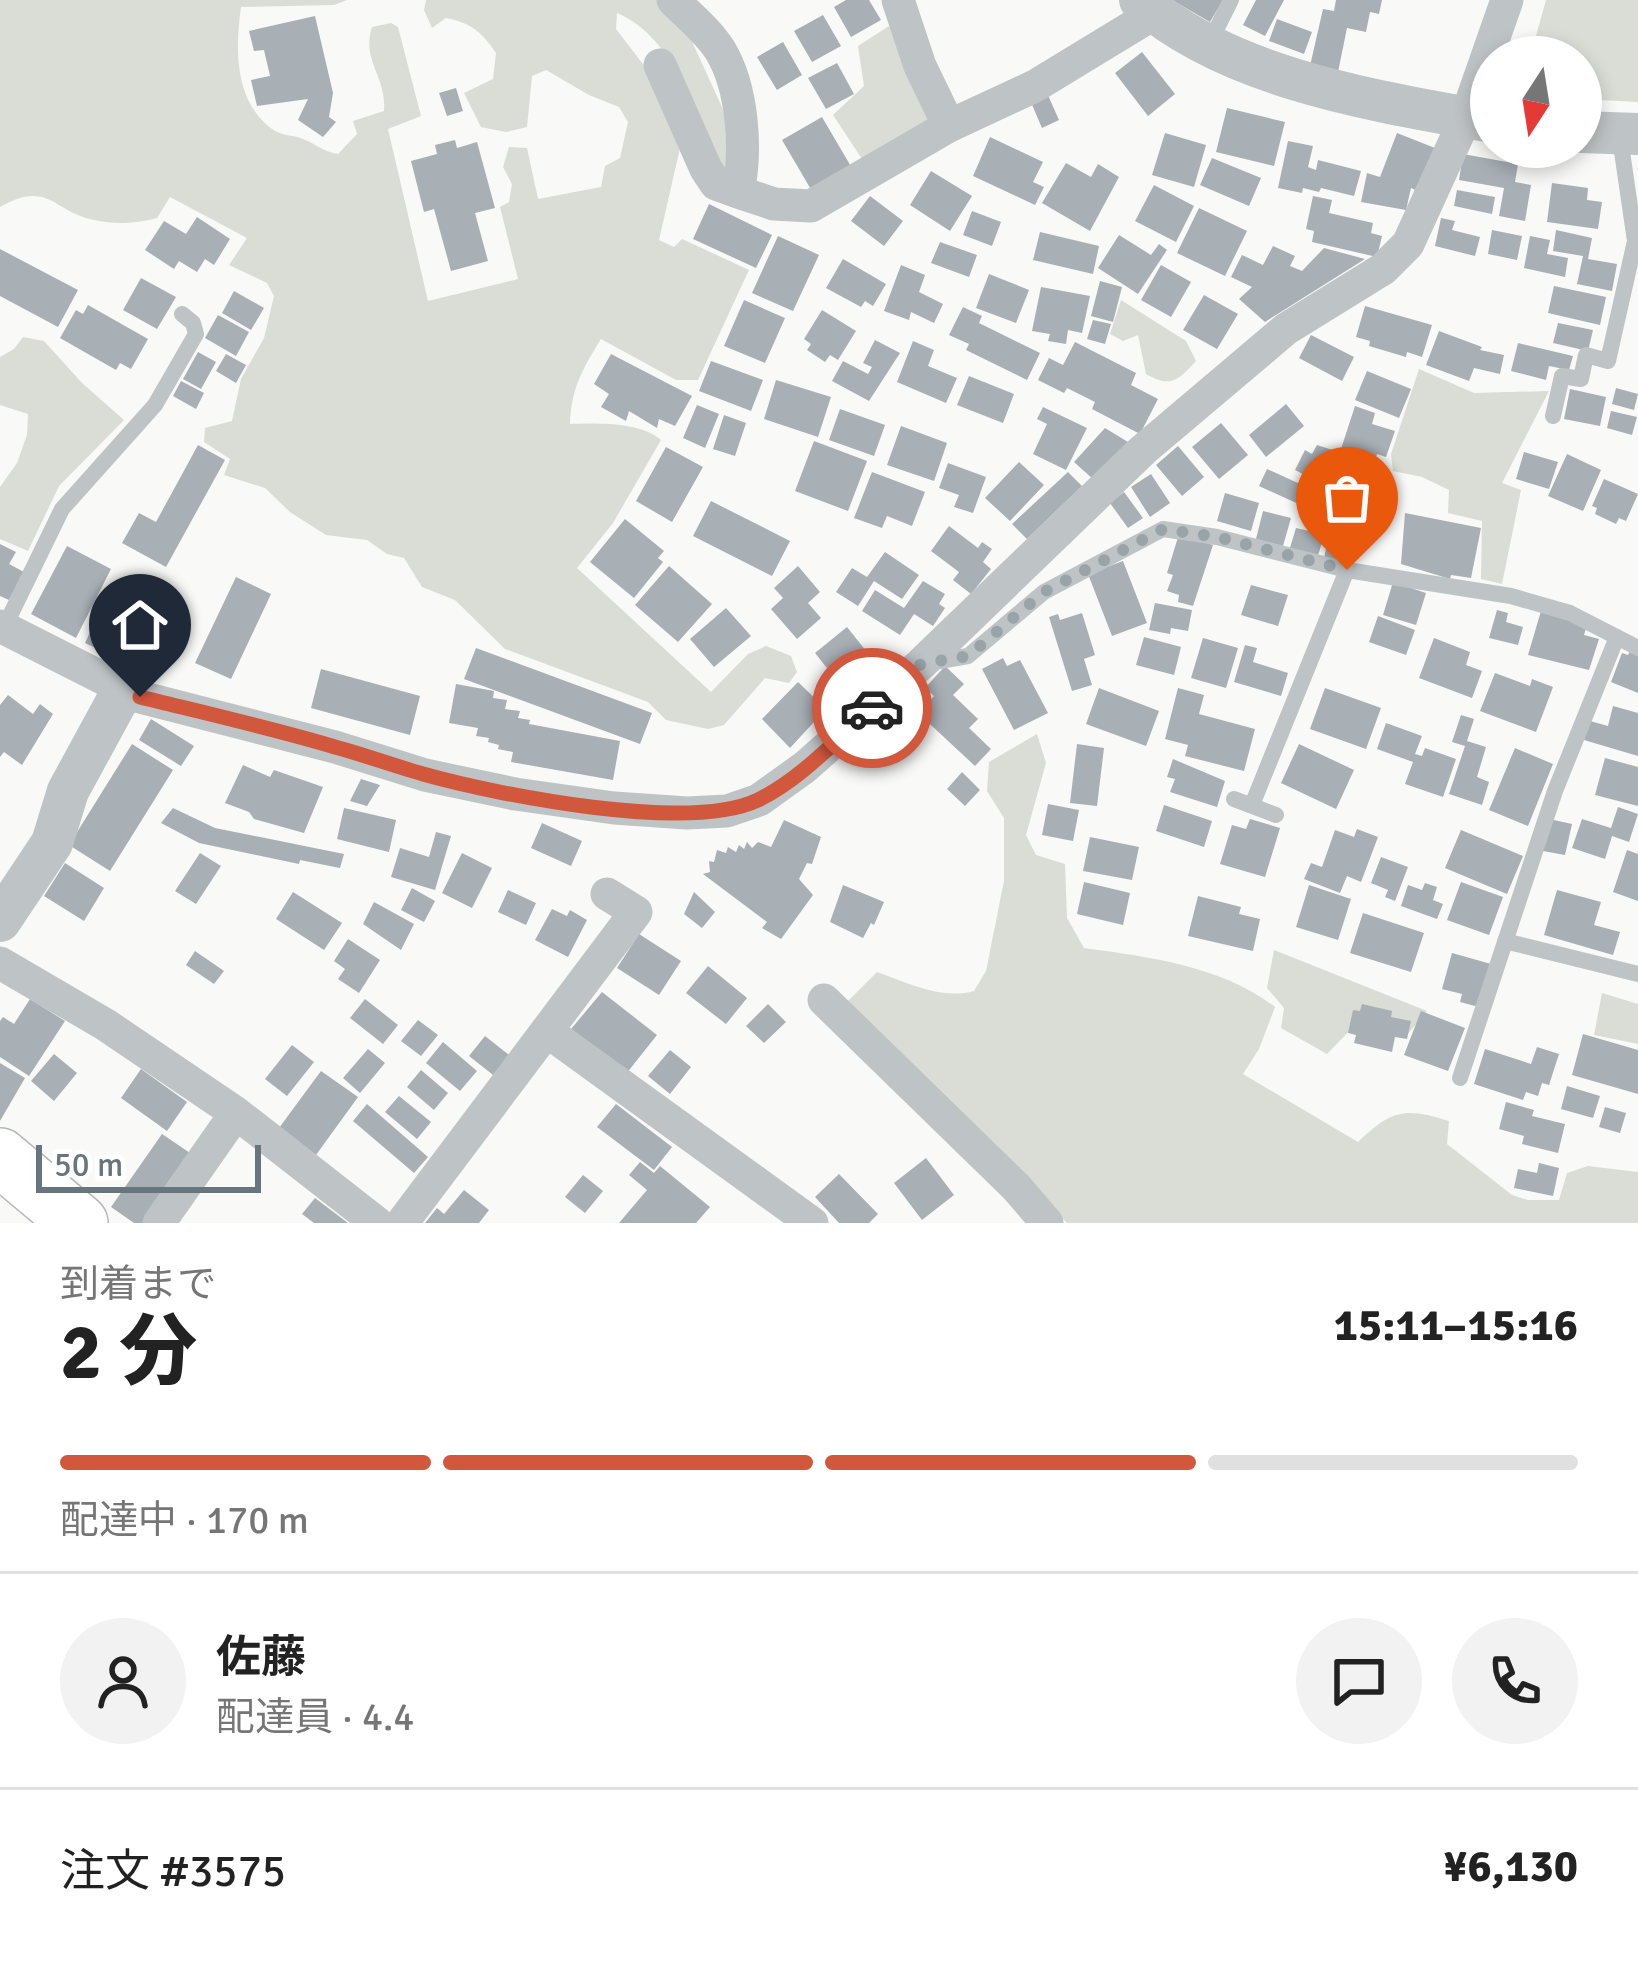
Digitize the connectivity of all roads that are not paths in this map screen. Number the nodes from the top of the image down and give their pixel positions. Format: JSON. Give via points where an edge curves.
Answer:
{"nodes":[{"id":1,"x":673,"y":0,"type":"edge"},
{"id":2,"x":898,"y":0,"type":"edge"},
{"id":3,"x":1231,"y":0,"type":"edge"},
{"id":4,"x":1507,"y":0,"type":"edge"},
{"id":5,"x":1148,"y":7,"type":"edge"},
{"id":6,"x":1498,"y":36,"type":"edge"},
{"id":7,"x":1208,"y":45,"type":"junction"},
{"id":8,"x":660,"y":65,"type":"dead end"},
{"id":9,"x":1470,"y":118,"type":"edge"},
{"id":10,"x":949,"y":126,"type":"junction"},
{"id":11,"x":1613,"y":133,"type":"edge"},
{"id":12,"x":1470,"y":134,"type":"edge"},
{"id":13,"x":739,"y":192,"type":"junction"},
{"id":14,"x":182,"y":314,"type":"dead end"},
{"id":15,"x":1618,"y":317,"type":"junction"},
{"id":16,"x":1638,"y":322,"type":"edge"},
{"id":17,"x":1553,"y":416,"type":"dead end"},
{"id":18,"x":1347,"y":570,"type":"junction"},
{"id":19,"x":2,"y":627,"type":"edge"},
{"id":20,"x":1617,"y":637,"type":"junction"},
{"id":21,"x":1638,"y":648,"type":"edge"},
{"id":22,"x":921,"y":664,"type":"junction"},
{"id":23,"x":123,"y":690,"type":"junction"},
{"id":24,"x":1276,"y":815,"type":"dead end"},
{"id":25,"x":607,"y":894,"type":"dead end"},
{"id":26,"x":0,"y":921,"type":"edge"},
{"id":27,"x":1505,"y":941,"type":"junction"},
{"id":28,"x":0,"y":963,"type":"edge"},
{"id":29,"x":1638,"y":974,"type":"edge"},
{"id":30,"x":824,"y":1000,"type":"dead end"},
{"id":31,"x":548,"y":1032,"type":"junction"},
{"id":32,"x":1460,"y":1078,"type":"dead end"},
{"id":33,"x":236,"y":1113,"type":"junction"},
{"id":34,"x":0,"y":1157,"type":"edge"},
{"id":35,"x":79,"y":1223,"type":"edge"},
{"id":36,"x":159,"y":1223,"type":"edge"},
{"id":37,"x":376,"y":1223,"type":"edge"},
{"id":38,"x":402,"y":1223,"type":"edge"},
{"id":39,"x":812,"y":1223,"type":"edge"},
{"id":40,"x":1047,"y":1223,"type":"edge"}],
"edges":[{"from":1,"to":13,"type":"street","via":[[719,50],[735,89],[744,165]]},
{"from":2,"to":10,"type":"street"},
{"from":3,"to":7,"type":"lane"},
{"from":4,"to":6,"type":"street"},
{"from":5,"to":7,"type":"street"},
{"from":5,"to":10,"type":"street","via":[[1035,86]]},
{"from":7,"to":9,"type":"street","via":[[1269,72]]},
{"from":8,"to":13,"type":"street","via":[[706,169],[716,184]]},
{"from":10,"to":13,"type":"street","via":[[812,206]]},
{"from":11,"to":15,"type":"lane","via":[[1635,241]]},
{"from":12,"to":22,"type":"street","via":[[1408,244],[1383,269],[1286,329],[1179,420]]},
{"from":14,"to":19,"type":"lane","via":[[196,334],[155,405],[62,509]]},
{"from":15,"to":16,"type":"lane"},
{"from":15,"to":17,"type":"lane","via":[[1608,361],[1586,355],[1581,379],[1562,376]]},
{"from":18,"to":20,"type":"lane","via":[[1511,596]]},
{"from":18,"to":22,"type":"lane","via":[[1163,529],[1044,592],[968,656]]},
{"from":18,"to":24,"type":"lane","via":[[1243,802]]},
{"from":19,"to":23,"type":"street"},
{"from":20,"to":21,"type":"lane"},
{"from":20,"to":27,"type":"lane"},
{"from":22,"to":23,"type":"street","via":[[759,800],[687,813],[425,775]]},
{"from":23,"to":26,"type":"street","via":[[68,791],[52,843]]},
{"from":25,"to":31,"type":"street","via":[[637,912]]},
{"from":27,"to":29,"type":"lane"},
{"from":27,"to":32,"type":"lane"},
{"from":28,"to":33,"type":"street"},
{"from":30,"to":40,"type":"street"},
{"from":31,"to":38,"type":"street"},
{"from":31,"to":39,"type":"street"},
{"from":33,"to":36,"type":"street"},
{"from":33,"to":37,"type":"street"},
{"from":34,"to":35,"type":"highway"}]}
